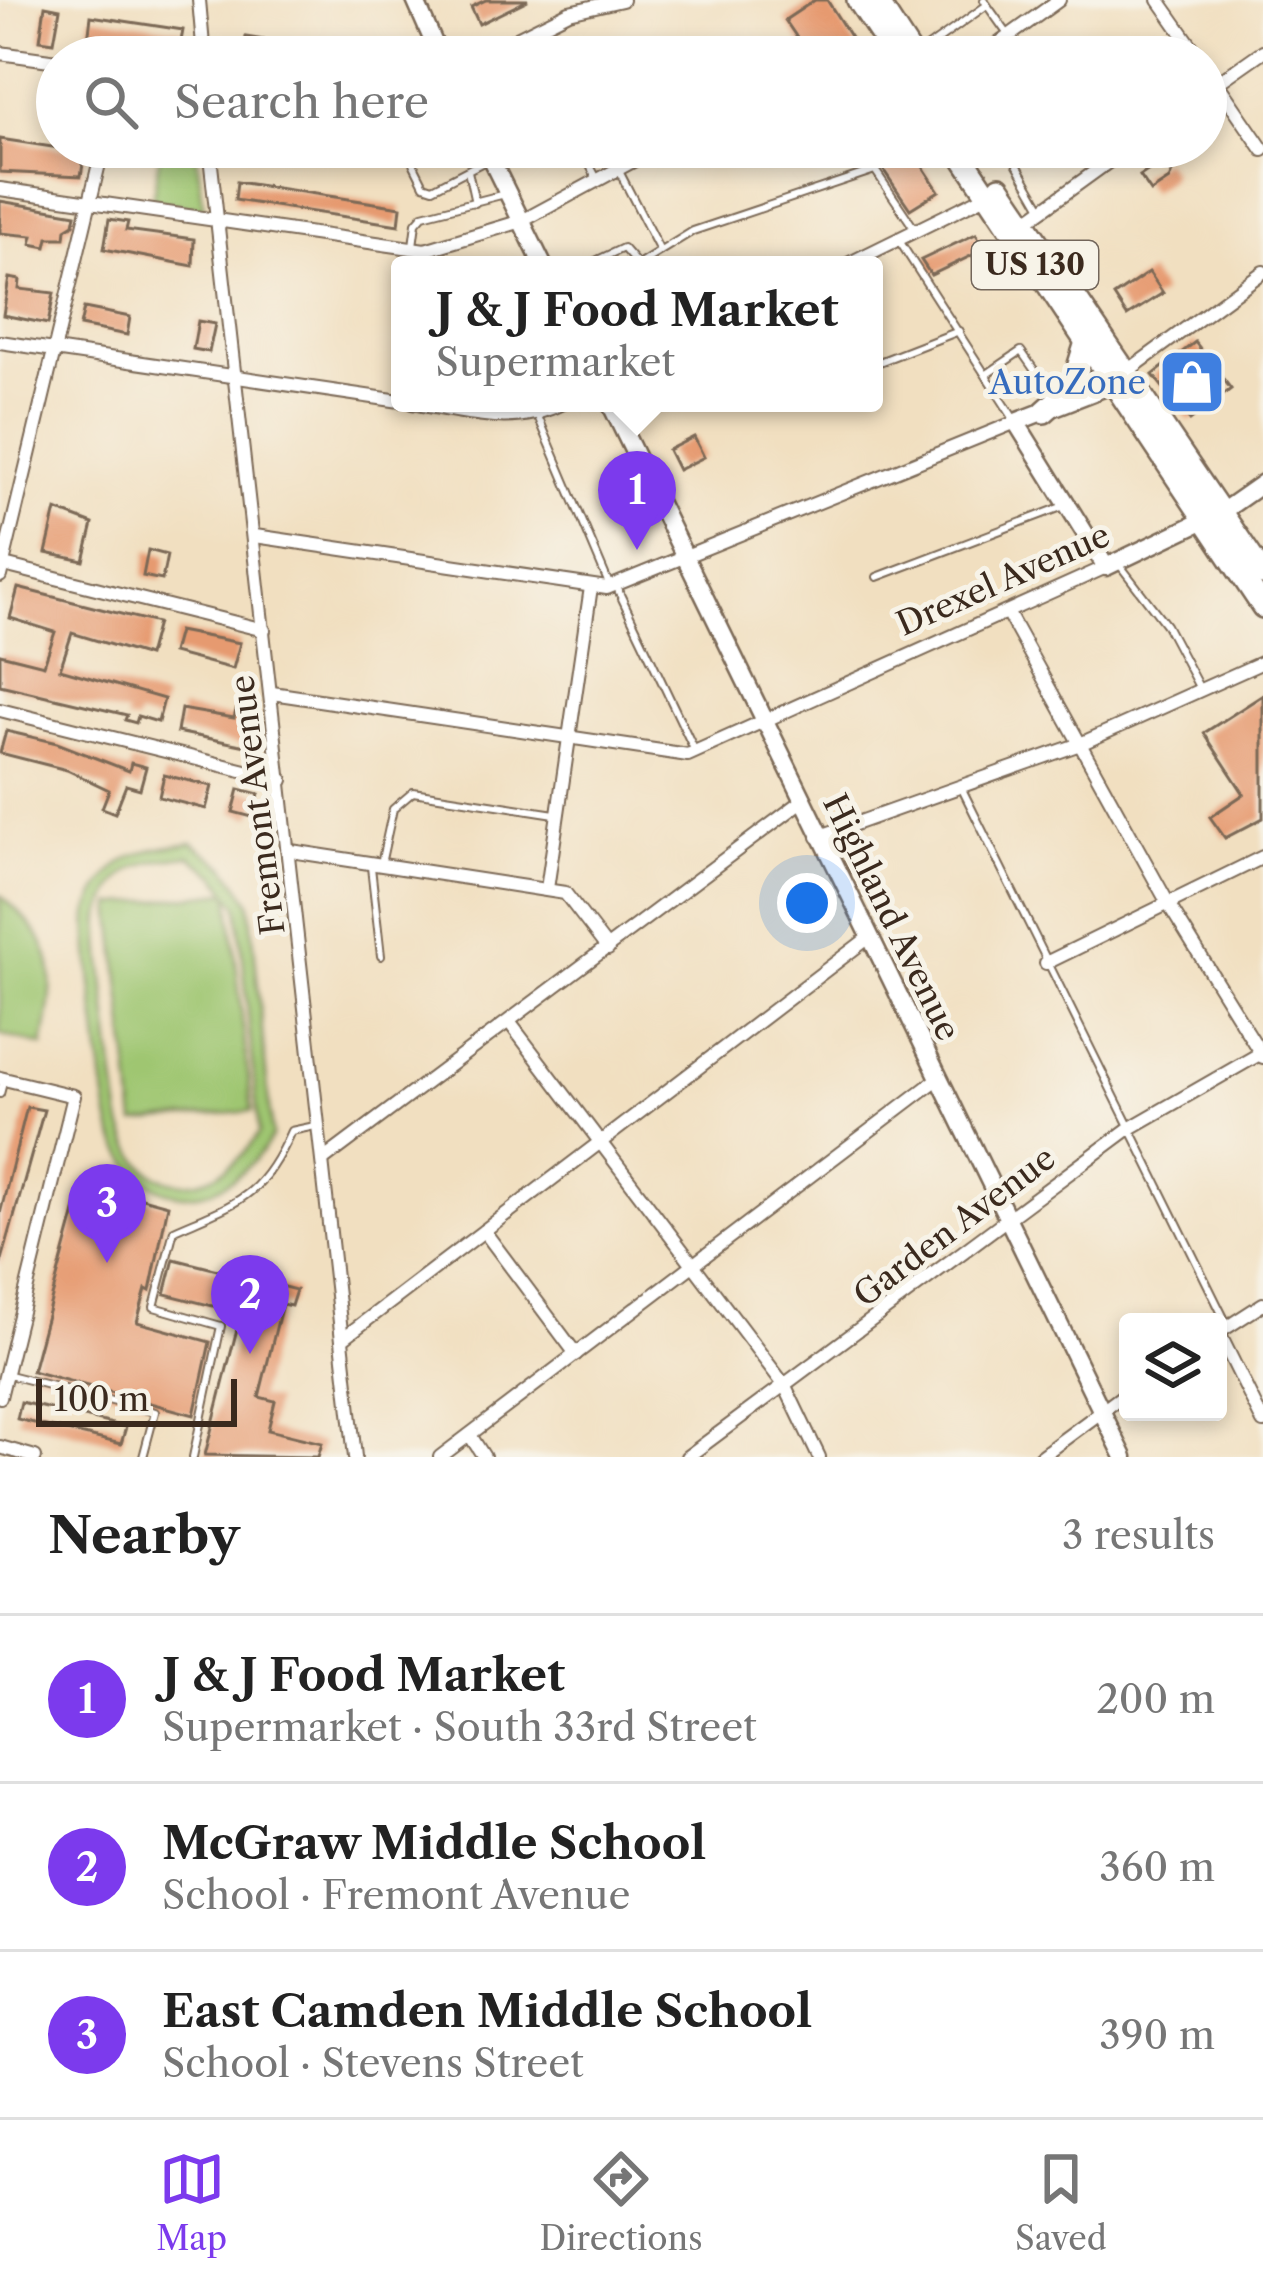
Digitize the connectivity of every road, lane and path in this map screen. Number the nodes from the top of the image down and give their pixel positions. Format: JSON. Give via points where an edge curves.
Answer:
{"nodes":[{"id":1,"x":199,"y":0,"type":"edge"},
{"id":2,"x":415,"y":0,"type":"edge"},
{"id":3,"x":622,"y":0,"type":"edge"},
{"id":4,"x":858,"y":0,"type":"edge"},
{"id":5,"x":876,"y":0,"type":"edge"},
{"id":6,"x":1059,"y":0,"type":"edge"},
{"id":7,"x":1160,"y":0,"type":"edge"},
{"id":8,"x":985,"y":2,"type":"edge"},
{"id":9,"x":573,"y":5,"type":"edge"},
{"id":10,"x":202,"y":36,"type":"edge"},
{"id":11,"x":431,"y":36,"type":"edge"},
{"id":12,"x":517,"y":36,"type":"edge"},
{"id":13,"x":882,"y":36,"type":"edge"},
{"id":14,"x":900,"y":36,"type":"edge"},
{"id":15,"x":941,"y":36,"type":"edge"},
{"id":16,"x":1010,"y":36,"type":"joint"},
{"id":17,"x":1185,"y":36,"type":"edge"},
{"id":18,"x":1263,"y":51,"type":"edge"},
{"id":19,"x":0,"y":53,"type":"edge"},
{"id":20,"x":36,"y":59,"type":"edge"},
{"id":21,"x":1227,"y":76,"type":"edge"},
{"id":22,"x":1227,"y":106,"type":"edge"},
{"id":23,"x":1263,"y":150,"type":"edge"},
{"id":24,"x":100,"y":168,"type":"edge"},
{"id":25,"x":212,"y":168,"type":"edge"},
{"id":26,"x":416,"y":168,"type":"edge"},
{"id":27,"x":470,"y":168,"type":"edge"},
{"id":28,"x":496,"y":168,"type":"edge"},
{"id":29,"x":591,"y":168,"type":"edge"},
{"id":30,"x":622,"y":168,"type":"edge"},
{"id":31,"x":974,"y":168,"type":"edge"},
{"id":32,"x":983,"y":168,"type":"edge"},
{"id":33,"x":1020,"y":168,"type":"edge"},
{"id":34,"x":1100,"y":168,"type":"edge"},
{"id":35,"x":468,"y":170,"type":"junction"},
{"id":36,"x":618,"y":170,"type":"junction"},
{"id":37,"x":875,"y":170,"type":"joint"},
{"id":38,"x":1025,"y":176,"type":"junction"},
{"id":39,"x":598,"y":180,"type":"junction"},
{"id":40,"x":0,"y":189,"type":"edge"},
{"id":41,"x":508,"y":193,"type":"junction"},
{"id":42,"x":995,"y":193,"type":"junction"},
{"id":43,"x":475,"y":202,"type":"junction"},
{"id":44,"x":94,"y":203,"type":"junction"},
{"id":45,"x":1034,"y":216,"type":"junction"},
{"id":46,"x":522,"y":221,"type":"junction"},
{"id":47,"x":219,"y":223,"type":"junction"},
{"id":48,"x":916,"y":231,"type":"junction"},
{"id":49,"x":898,"y":239,"type":"junction"},
{"id":50,"x":413,"y":250,"type":"junction"},
{"id":51,"x":660,"y":251,"type":"junction"},
{"id":52,"x":539,"y":256,"type":"edge"},
{"id":53,"x":652,"y":256,"type":"edge"},
{"id":54,"x":863,"y":256,"type":"edge"},
{"id":55,"x":1263,"y":272,"type":"edge"},
{"id":56,"x":959,"y":331,"type":"junction"},
{"id":57,"x":0,"y":342,"type":"edge"},
{"id":58,"x":1086,"y":342,"type":"junction"},
{"id":59,"x":58,"y":351,"type":"junction"},
{"id":60,"x":883,"y":361,"type":"edge"},
{"id":61,"x":987,"y":374,"type":"junction"},
{"id":62,"x":236,"y":376,"type":"junction"},
{"id":63,"x":1120,"y":379,"type":"junction"},
{"id":64,"x":391,"y":400,"type":"edge"},
{"id":65,"x":1050,"y":406,"type":"junction"},
{"id":66,"x":464,"y":412,"type":"edge"},
{"id":67,"x":542,"y":412,"type":"edge"},
{"id":68,"x":614,"y":412,"type":"edge"},
{"id":69,"x":537,"y":414,"type":"junction"},
{"id":70,"x":1016,"y":422,"type":"junction"},
{"id":71,"x":1263,"y":483,"type":"edge"},
{"id":72,"x":1067,"y":505,"type":"junction"},
{"id":73,"x":1214,"y":516,"type":"junction"},
{"id":74,"x":255,"y":536,"type":"junction"},
{"id":75,"x":685,"y":553,"type":"junction"},
{"id":76,"x":1112,"y":564,"type":"junction"},
{"id":77,"x":1,"y":568,"type":"edge"},
{"id":78,"x":1263,"y":574,"type":"edge"},
{"id":79,"x":877,"y":577,"type":"dead end"},
{"id":80,"x":613,"y":586,"type":"junction"},
{"id":81,"x":591,"y":587,"type":"junction"},
{"id":82,"x":1263,"y":607,"type":"edge"},
{"id":83,"x":1007,"y":612,"type":"junction"},
{"id":84,"x":264,"y":630,"type":"junction"},
{"id":85,"x":1263,"y":662,"type":"edge"},
{"id":86,"x":1200,"y":690,"type":"junction"},
{"id":87,"x":272,"y":693,"type":"junction"},
{"id":88,"x":0,"y":710,"type":"edge"},
{"id":89,"x":762,"y":719,"type":"junction"},
{"id":90,"x":571,"y":737,"type":"junction"},
{"id":91,"x":1080,"y":744,"type":"junction"},
{"id":92,"x":696,"y":752,"type":"junction"},
{"id":93,"x":282,"y":781,"type":"junction"},
{"id":94,"x":961,"y":786,"type":"junction"},
{"id":95,"x":801,"y":802,"type":"junction"},
{"id":96,"x":559,"y":814,"type":"junction"},
{"id":97,"x":818,"y":837,"type":"junction"},
{"id":98,"x":291,"y":851,"type":"junction"},
{"id":99,"x":1263,"y":856,"type":"edge"},
{"id":100,"x":376,"y":864,"type":"junction"},
{"id":101,"x":547,"y":889,"type":"junction"},
{"id":102,"x":1169,"y":904,"type":"junction"},
{"id":103,"x":868,"y":938,"type":"junction"},
{"id":104,"x":608,"y":949,"type":"junction"},
{"id":105,"x":381,"y":956,"type":"dead end"},
{"id":106,"x":1046,"y":963,"type":"junction"},
{"id":107,"x":510,"y":1023,"type":"junction"},
{"id":108,"x":1262,"y":1054,"type":"edge"},
{"id":109,"x":939,"y":1078,"type":"junction"},
{"id":110,"x":1,"y":1084,"type":"edge"},
{"id":111,"x":319,"y":1125,"type":"junction"},
{"id":112,"x":1127,"y":1130,"type":"junction"},
{"id":113,"x":602,"y":1143,"type":"junction"},
{"id":114,"x":323,"y":1160,"type":"junction"},
{"id":115,"x":1007,"y":1220,"type":"junction"},
{"id":116,"x":484,"y":1232,"type":"junction"},
{"id":117,"x":694,"y":1264,"type":"junction"},
{"id":118,"x":1263,"y":1304,"type":"edge"},
{"id":119,"x":1213,"y":1313,"type":"edge"},
{"id":120,"x":1227,"y":1328,"type":"edge"},
{"id":121,"x":342,"y":1339,"type":"junction"},
{"id":122,"x":1227,"y":1342,"type":"edge"},
{"id":123,"x":576,"y":1354,"type":"junction"},
{"id":124,"x":6,"y":1374,"type":"junction"},
{"id":125,"x":785,"y":1386,"type":"junction"},
{"id":126,"x":0,"y":1397,"type":"edge"},
{"id":127,"x":1119,"y":1398,"type":"edge"},
{"id":128,"x":1101,"y":1410,"type":"junction"},
{"id":129,"x":1263,"y":1421,"type":"edge"},
{"id":130,"x":470,"y":1435,"type":"junction"},
{"id":131,"x":0,"y":1447,"type":"edge"},
{"id":132,"x":35,"y":1457,"type":"edge"},
{"id":133,"x":142,"y":1457,"type":"edge"},
{"id":134,"x":193,"y":1457,"type":"edge"},
{"id":135,"x":355,"y":1457,"type":"edge"},
{"id":136,"x":440,"y":1457,"type":"edge"},
{"id":137,"x":484,"y":1457,"type":"edge"},
{"id":138,"x":687,"y":1457,"type":"edge"},
{"id":139,"x":818,"y":1457,"type":"edge"},
{"id":140,"x":1040,"y":1457,"type":"edge"},
{"id":141,"x":1124,"y":1457,"type":"edge"}],
"edges":[{"from":1,"to":10,"type":"street"},
{"from":2,"to":11,"type":"street"},
{"from":3,"to":9,"type":"street"},
{"from":4,"to":13,"type":"highway"},
{"from":5,"to":14,"type":"highway"},
{"from":6,"to":16,"type":"street"},
{"from":7,"to":17,"type":"street"},
{"from":8,"to":15,"type":"lane"},
{"from":8,"to":16,"type":"lane"},
{"from":9,"to":12,"type":"street"},
{"from":18,"to":21,"type":"street"},
{"from":19,"to":20,"type":"street"},
{"from":22,"to":23,"type":"street"},
{"from":24,"to":44,"type":"street"},
{"from":25,"to":47,"type":"street","name":"Fremont Avenue"},
{"from":26,"to":35,"type":"lane","via":[[433,188]]},
{"from":27,"to":35,"type":"lane"},
{"from":28,"to":41,"type":"street"},
{"from":29,"to":39,"type":"lane"},
{"from":30,"to":36,"type":"street"},
{"from":31,"to":42,"type":"highway","number":"US 130"},
{"from":32,"to":42,"type":"highway","number":"US 130"},
{"from":33,"to":38,"type":"lane"},
{"from":34,"to":45,"type":"street"},
{"from":35,"to":43,"type":"lane"},
{"from":36,"to":39,"type":"street"},
{"from":36,"to":51,"type":"lane"},
{"from":37,"to":48,"type":"lane"},
{"from":37,"to":51,"type":"lane","via":[[693,231]]},
{"from":38,"to":42,"type":"lane"},
{"from":38,"to":45,"type":"lane"},
{"from":39,"to":46,"type":"street"},
{"from":40,"to":44,"type":"street"},
{"from":41,"to":43,"type":"lane"},
{"from":41,"to":46,"type":"street"},
{"from":42,"to":45,"type":"highway","number":"US 130"},
{"from":42,"to":48,"type":"street"},
{"from":42,"to":58,"type":"highway","number":"US 130"},
{"from":43,"to":50,"type":"lane","via":[[423,215]]},
{"from":44,"to":47,"type":"street"},
{"from":44,"to":59,"type":"street"},
{"from":45,"to":63,"type":"highway","number":"US 130"},
{"from":46,"to":50,"type":"street","via":[[450,247]]},
{"from":46,"to":52,"type":"street"},
{"from":47,"to":50,"type":"street"},
{"from":47,"to":62,"type":"street","name":"Fremont Avenue"},
{"from":48,"to":49,"type":"street"},
{"from":49,"to":54,"type":"street"},
{"from":49,"to":56,"type":"lane"},
{"from":51,"to":53,"type":"lane"},
{"from":55,"to":63,"type":"street"},
{"from":56,"to":60,"type":"lane"},
{"from":56,"to":61,"type":"lane"},
{"from":57,"to":59,"type":"street"},
{"from":58,"to":63,"type":"highway","number":"US 130"},
{"from":58,"to":65,"type":"highway","via":[[1078,377]]},
{"from":59,"to":62,"type":"street"},
{"from":59,"to":77,"type":"street"},
{"from":61,"to":65,"type":"lane","via":[[1021,350]]},
{"from":61,"to":70,"type":"lane"},
{"from":62,"to":64,"type":"street"},
{"from":62,"to":74,"type":"street","name":"Fremont Avenue"},
{"from":63,"to":65,"type":"street"},
{"from":63,"to":73,"type":"highway","number":"US 130"},
{"from":65,"to":70,"type":"street"},
{"from":66,"to":69,"type":"street"},
{"from":67,"to":69,"type":"street"},
{"from":68,"to":75,"type":"street","name":"Highland Avenue"},
{"from":69,"to":80,"type":"lane"},
{"from":70,"to":72,"type":"street"},
{"from":70,"to":75,"type":"street"},
{"from":71,"to":73,"type":"street","name":"Drexel Avenue"},
{"from":72,"to":76,"type":"street"},
{"from":72,"to":79,"type":"lane"},
{"from":73,"to":76,"type":"street","name":"Drexel Avenue"},
{"from":73,"to":78,"type":"highway","number":"US 130"},
{"from":73,"to":82,"type":"highway","number":"US 130"},
{"from":74,"to":81,"type":"street"},
{"from":74,"to":84,"type":"street","name":"Fremont Avenue"},
{"from":75,"to":80,"type":"street"},
{"from":75,"to":89,"type":"street","name":"Highland Avenue"},
{"from":76,"to":83,"type":"street","name":"Drexel Avenue"},
{"from":76,"to":86,"type":"lane","via":[[1166,625]]},
{"from":77,"to":84,"type":"street"},
{"from":80,"to":81,"type":"street"},
{"from":80,"to":92,"type":"lane"},
{"from":81,"to":90,"type":"street"},
{"from":83,"to":89,"type":"street","name":"Drexel Avenue"},
{"from":83,"to":91,"type":"street"},
{"from":84,"to":87,"type":"street","name":"Fremont Avenue"},
{"from":85,"to":86,"type":"street"},
{"from":86,"to":91,"type":"street"},
{"from":87,"to":90,"type":"street"},
{"from":87,"to":93,"type":"street","name":"Fremont Avenue"},
{"from":88,"to":93,"type":"street"},
{"from":89,"to":92,"type":"street","name":"Drexel Avenue"},
{"from":89,"to":95,"type":"street","name":"Highland Avenue"},
{"from":90,"to":92,"type":"street"},
{"from":90,"to":96,"type":"street"},
{"from":91,"to":94,"type":"street"},
{"from":91,"to":102,"type":"street"},
{"from":93,"to":98,"type":"street","name":"Fremont Avenue"},
{"from":94,"to":97,"type":"street"},
{"from":94,"to":106,"type":"lane"},
{"from":95,"to":97,"type":"street","name":"Highland Avenue"},
{"from":95,"to":104,"type":"street"},
{"from":96,"to":100,"type":"lane","via":[[413,793],[393,809]]},
{"from":96,"to":101,"type":"street"},
{"from":97,"to":103,"type":"street","name":"Highland Avenue"},
{"from":98,"to":100,"type":"street"},
{"from":98,"to":111,"type":"street","name":"Fremont Avenue"},
{"from":99,"to":102,"type":"street"},
{"from":100,"to":101,"type":"street"},
{"from":100,"to":105,"type":"lane"},
{"from":101,"to":104,"type":"street","via":[[565,893]]},
{"from":102,"to":106,"type":"street"},
{"from":102,"to":108,"type":"street"},
{"from":103,"to":109,"type":"street","name":"Highland Avenue"},
{"from":103,"to":113,"type":"street"},
{"from":104,"to":107,"type":"street"},
{"from":106,"to":112,"type":"lane"},
{"from":107,"to":113,"type":"street"},
{"from":107,"to":114,"type":"street"},
{"from":108,"to":112,"type":"street","name":"Garden Avenue"},
{"from":109,"to":115,"type":"street","name":"Highland Avenue"},
{"from":109,"to":117,"type":"street"},
{"from":110,"to":124,"type":"street","via":[[74,1096]]},
{"from":111,"to":114,"type":"street","name":"Fremont Avenue"},
{"from":111,"to":134,"type":"lane","via":[[291,1131],[255,1192],[174,1230],[154,1307],[221,1326]]},
{"from":112,"to":115,"type":"street","name":"Garden Avenue"},
{"from":112,"to":119,"type":"lane"},
{"from":113,"to":116,"type":"street"},
{"from":113,"to":117,"type":"street"},
{"from":114,"to":121,"type":"street","name":"Fremont Avenue"},
{"from":115,"to":125,"type":"street","name":"Garden Avenue"},
{"from":115,"to":128,"type":"street","name":"Highland Avenue"},
{"from":116,"to":121,"type":"street"},
{"from":116,"to":123,"type":"street"},
{"from":117,"to":123,"type":"street"},
{"from":117,"to":125,"type":"street"},
{"from":118,"to":120,"type":"street"},
{"from":121,"to":135,"type":"street","name":"Fremont Avenue"},
{"from":122,"to":129,"type":"street"},
{"from":123,"to":130,"type":"street"},
{"from":124,"to":126,"type":"street"},
{"from":124,"to":133,"type":"lane","via":[[155,1412]]},
{"from":125,"to":138,"type":"street","name":"Garden Avenue"},
{"from":125,"to":139,"type":"street"},
{"from":127,"to":128,"type":"street"},
{"from":128,"to":140,"type":"street"},
{"from":128,"to":141,"type":"street","name":"Highland Avenue"},
{"from":130,"to":136,"type":"street"},
{"from":130,"to":137,"type":"street"},
{"from":131,"to":132,"type":"street"}]}
